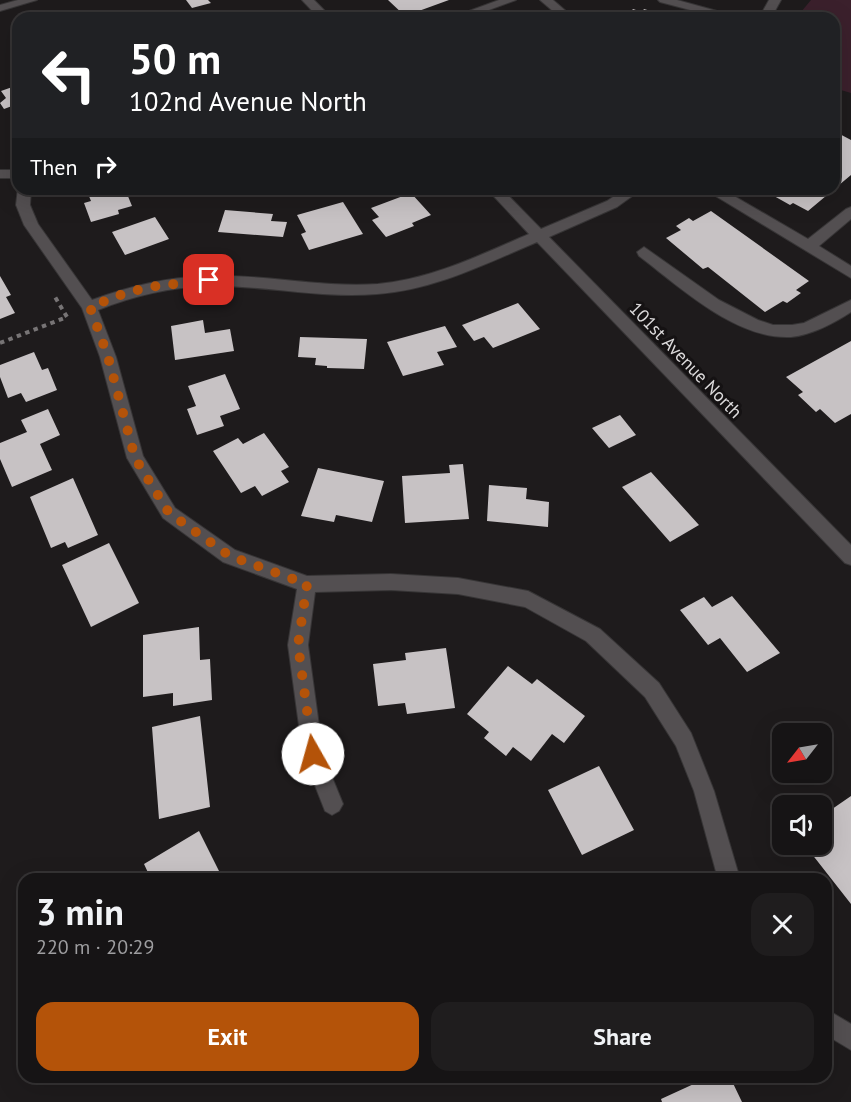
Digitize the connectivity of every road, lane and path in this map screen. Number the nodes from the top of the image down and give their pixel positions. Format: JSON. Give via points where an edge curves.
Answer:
{"nodes":[{"id":1,"x":31,"y":0,"type":"edge"},
{"id":2,"x":308,"y":0,"type":"edge"},
{"id":3,"x":510,"y":0,"type":"edge"},
{"id":4,"x":546,"y":0,"type":"edge"},
{"id":5,"x":664,"y":0,"type":"edge"},
{"id":6,"x":0,"y":8,"type":"edge"},
{"id":7,"x":320,"y":12,"type":"edge"},
{"id":8,"x":474,"y":12,"type":"edge"},
{"id":9,"x":561,"y":12,"type":"edge"},
{"id":10,"x":709,"y":12,"type":"edge"},
{"id":11,"x":2,"y":174,"type":"dead end"},
{"id":12,"x":12,"y":174,"type":"edge"},
{"id":13,"x":24,"y":195,"type":"edge"},
{"id":14,"x":500,"y":195,"type":"edge"},
{"id":15,"x":626,"y":195,"type":"edge"},
{"id":16,"x":727,"y":195,"type":"edge"},
{"id":17,"x":851,"y":212,"type":"edge"},
{"id":18,"x":538,"y":235,"type":"junction"},
{"id":19,"x":808,"y":247,"type":"junction"},
{"id":20,"x":644,"y":252,"type":"dead end"},
{"id":21,"x":851,"y":273,"type":"edge"},
{"id":22,"x":851,"y":305,"type":"edge"},
{"id":23,"x":90,"y":307,"type":"junction"},
{"id":24,"x":67,"y":317,"type":"dead end"},
{"id":25,"x":0,"y":343,"type":"edge"},
{"id":26,"x":851,"y":557,"type":"edge"},
{"id":27,"x":307,"y":584,"type":"junction"},
{"id":28,"x":332,"y":804,"type":"dead end"},
{"id":29,"x":727,"y":873,"type":"edge"},
{"id":30,"x":832,"y":1025,"type":"edge"},
{"id":31,"x":851,"y":1038,"type":"edge"}],
"edges":[{"from":1,"to":6,"type":"street"},
{"from":2,"to":7,"type":"street"},
{"from":3,"to":8,"type":"street"},
{"from":4,"to":9,"type":"street"},
{"from":5,"to":10,"type":"street"},
{"from":11,"to":12,"type":"street"},
{"from":13,"to":23,"type":"street","via":[[31,225]]},
{"from":14,"to":18,"type":"street","name":"101st Avenue North"},
{"from":15,"to":18,"type":"street"},
{"from":16,"to":19,"type":"street"},
{"from":17,"to":19,"type":"street"},
{"from":18,"to":23,"type":"street","via":[[439,278],[378,290],[209,280],[128,292]]},
{"from":18,"to":26,"type":"street","name":"101st Avenue North"},
{"from":19,"to":21,"type":"street"},
{"from":20,"to":22,"type":"street","via":[[732,315],[769,329],[791,331],[811,327]]},
{"from":23,"to":27,"type":"street","via":[[135,458],[169,513],[230,556]]},
{"from":24,"to":25,"type":"path"},
{"from":27,"to":28,"type":"street","via":[[298,645],[313,754]]},
{"from":27,"to":29,"type":"street","via":[[391,582],[458,586],[528,599],[593,635],[652,690],[684,740],[704,791]]},
{"from":30,"to":31,"type":"street"}]}
